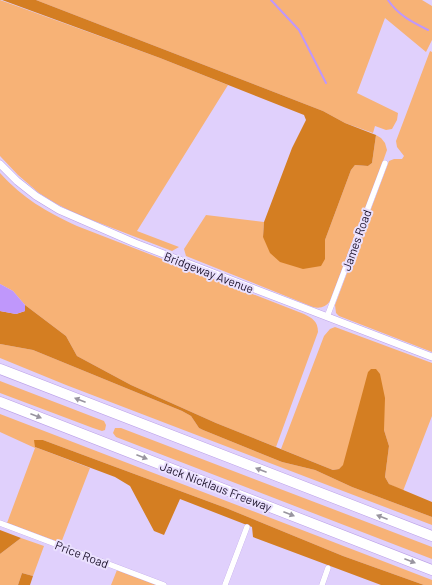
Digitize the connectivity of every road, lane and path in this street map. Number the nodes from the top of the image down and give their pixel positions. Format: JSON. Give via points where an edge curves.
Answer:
{"nodes":[{"id":1,"x":385,"y":163,"type":"dead end"},
{"id":2,"x":0,"y":164,"type":"edge"},
{"id":3,"x":327,"y":317,"type":"junction"},
{"id":4,"x":432,"y":357,"type":"edge"},
{"id":5,"x":0,"y":369,"type":"edge"},
{"id":6,"x":0,"y":402,"type":"edge"},
{"id":7,"x":0,"y":523,"type":"edge"},
{"id":8,"x":247,"y":528,"type":"dead end"},
{"id":9,"x":432,"y":536,"type":"edge"},
{"id":10,"x":328,"y":568,"type":"dead end"},
{"id":11,"x":432,"y":570,"type":"edge"},
{"id":12,"x":164,"y":585,"type":"edge"},
{"id":13,"x":225,"y":585,"type":"edge"},
{"id":14,"x":322,"y":585,"type":"edge"}],
"edges":[{"from":1,"to":3,"type":"street","name":"James Road"},
{"from":2,"to":3,"type":"street","name":"Bridgeway Avenue","via":[[17,181],[58,210],[135,243]]},
{"from":3,"to":4,"type":"street","name":"Bridgeway Avenue"},
{"from":9,"to":5,"type":"highway","one_way":true},
{"from":6,"to":11,"type":"highway","name":"Jack Nicklaus Freeway","one_way":true},
{"from":7,"to":12,"type":"street","name":"Price Road"},
{"from":8,"to":13,"type":"street"},
{"from":10,"to":14,"type":"street"}]}
